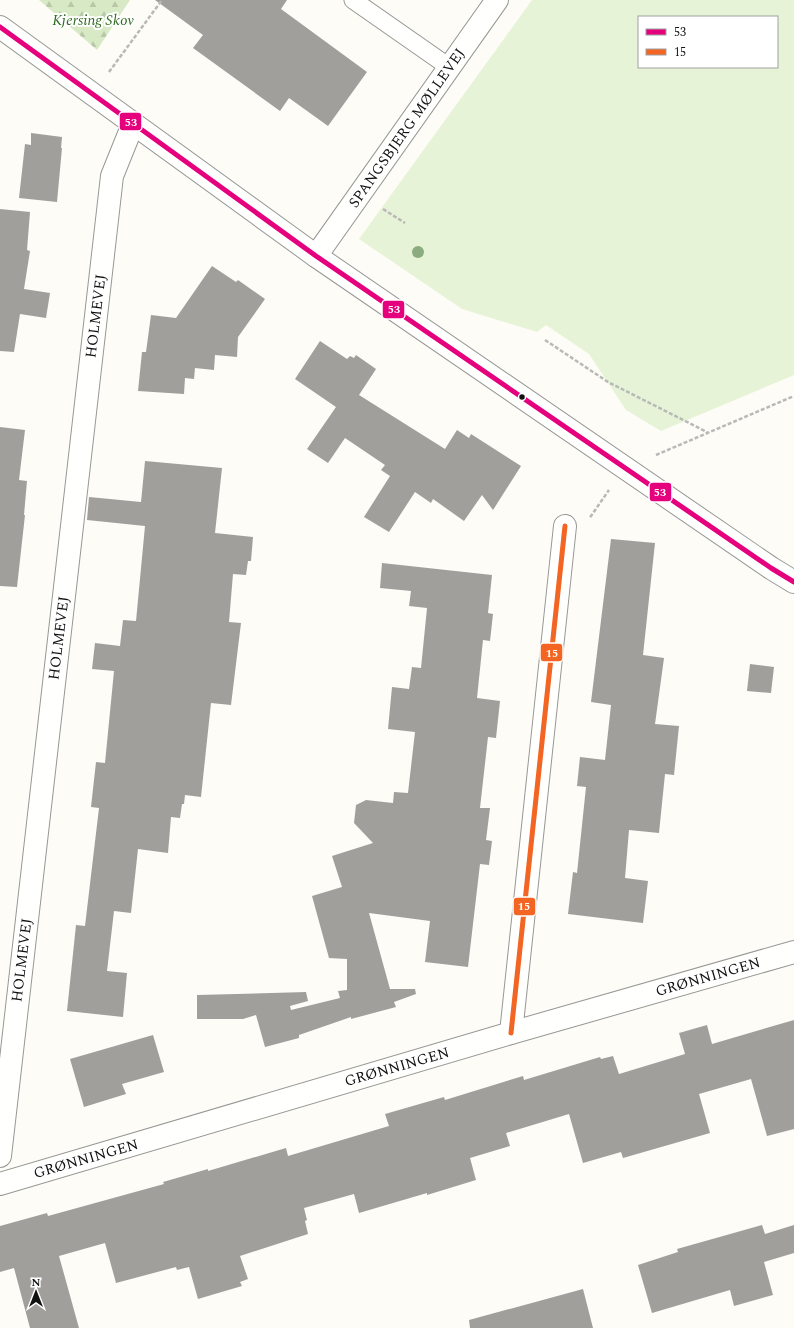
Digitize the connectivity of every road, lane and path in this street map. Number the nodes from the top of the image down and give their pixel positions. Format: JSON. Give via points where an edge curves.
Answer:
{"nodes":[{"id":1,"x":162,"y":0,"type":"edge"},
{"id":2,"x":353,"y":0,"type":"edge"},
{"id":3,"x":497,"y":0,"type":"edge"},
{"id":4,"x":0,"y":27,"type":"edge"},
{"id":5,"x":450,"y":67,"type":"junction"},
{"id":6,"x":92,"y":94,"type":"junction"},
{"id":7,"x":133,"y":124,"type":"junction"},
{"id":8,"x":383,"y":209,"type":"dead end"},
{"id":9,"x":405,"y":223,"type":"dead end"},
{"id":10,"x":316,"y":256,"type":"junction"},
{"id":11,"x":545,"y":340,"type":"dead end"},
{"id":12,"x":794,"y":396,"type":"edge"},
{"id":13,"x":708,"y":433,"type":"junction"},
{"id":14,"x":625,"y":468,"type":"junction"},
{"id":15,"x":565,"y":526,"type":"joint"},
{"id":16,"x":794,"y":582,"type":"edge"},
{"id":17,"x":794,"y":952,"type":"edge"},
{"id":18,"x":512,"y":1033,"type":"junction"},
{"id":19,"x":0,"y":1156,"type":"edge"},
{"id":20,"x":0,"y":1184,"type":"edge"}],
"edges":[{"from":1,"to":6,"type":"path"},
{"from":2,"to":5,"type":"lane"},
{"from":3,"to":5,"type":"street","name":"SPANGSBJERG MØLLEVEJ"},
{"from":4,"to":6,"type":"street"},
{"from":5,"to":10,"type":"street","name":"SPANGSBJERG MØLLEVEJ"},
{"from":6,"to":7,"type":"street"},
{"from":7,"to":10,"type":"street"},
{"from":7,"to":19,"type":"street","name":"HOLMEVEJ","via":[[112,176]]},
{"from":8,"to":9,"type":"path"},
{"from":10,"to":14,"type":"street"},
{"from":11,"to":13,"type":"path","via":[[608,382]]},
{"from":12,"to":13,"type":"path"},
{"from":13,"to":14,"type":"path"},
{"from":14,"to":15,"type":"path","via":[[592,516]]},
{"from":14,"to":16,"type":"street"},
{"from":15,"to":18,"type":"street"},
{"from":17,"to":18,"type":"street","name":"GRØNNINGEN"},
{"from":18,"to":20,"type":"street","name":"GRØNNINGEN"}]}
